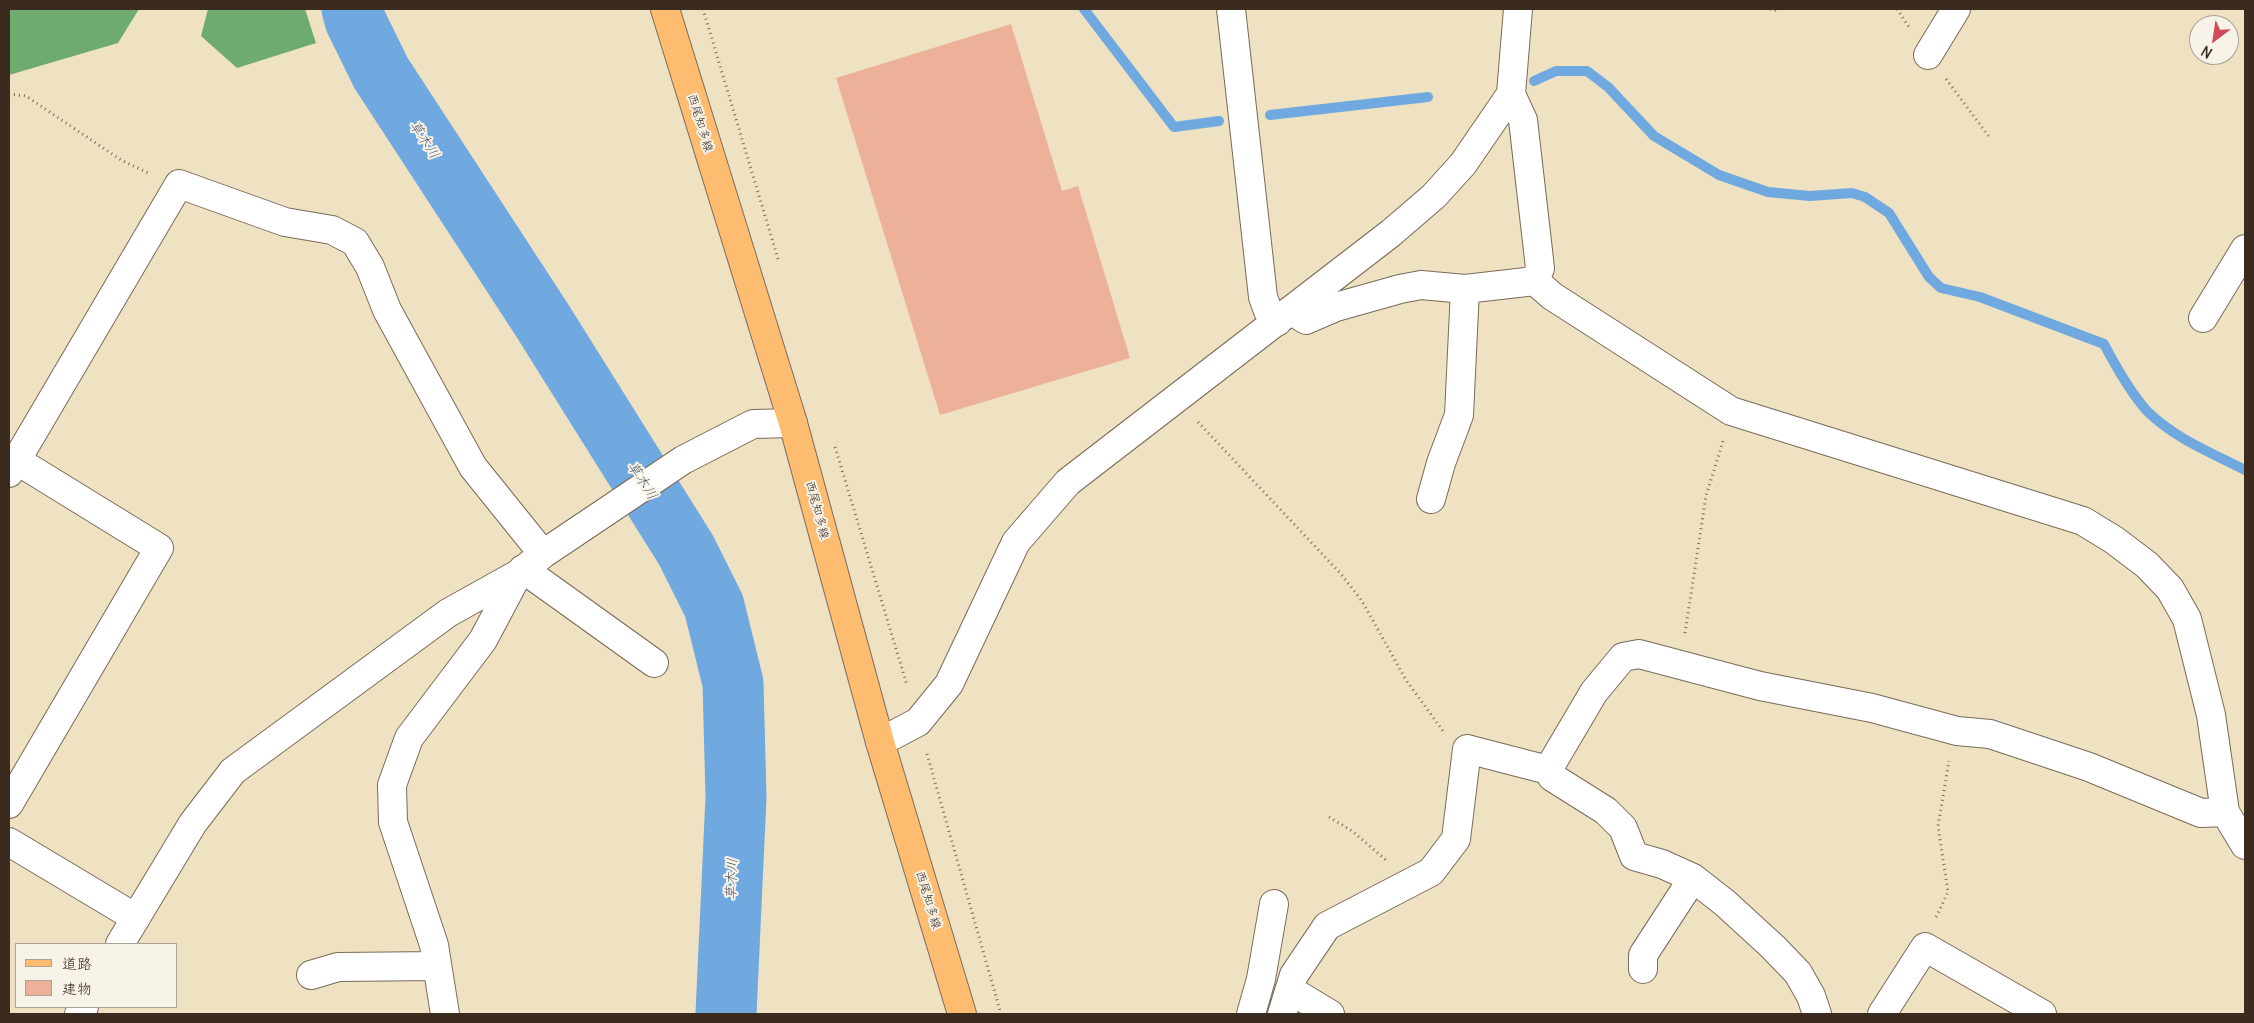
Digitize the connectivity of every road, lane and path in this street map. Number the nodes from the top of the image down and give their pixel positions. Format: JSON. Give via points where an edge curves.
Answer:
{"nodes":[{"id":1,"x":665,"y":9,"type":"edge"},
{"id":2,"x":702,"y":9,"type":"edge"},
{"id":3,"x":1231,"y":9,"type":"edge"},
{"id":4,"x":1518,"y":9,"type":"edge"},
{"id":5,"x":1770,"y":9,"type":"edge"},
{"id":6,"x":1778,"y":9,"type":"edge"},
{"id":7,"x":1956,"y":9,"type":"edge"},
{"id":8,"x":1928,"y":55,"type":"dead end"},
{"id":9,"x":9,"y":94,"type":"edge"},
{"id":10,"x":1511,"y":94,"type":"junction"},
{"id":11,"x":179,"y":184,"type":"junction"},
{"id":12,"x":2245,"y":249,"type":"edge"},
{"id":13,"x":780,"y":265,"type":"dead end"},
{"id":14,"x":1535,"y":281,"type":"junction"},
{"id":15,"x":1465,"y":289,"type":"junction"},
{"id":16,"x":1285,"y":316,"type":"junction"},
{"id":17,"x":2203,"y":318,"type":"dead end"},
{"id":18,"x":1176,"y":398,"type":"junction"},
{"id":19,"x":1737,"y":414,"type":"junction"},
{"id":20,"x":793,"y":423,"type":"junction"},
{"id":21,"x":835,"y":446,"type":"dead end"},
{"id":22,"x":13,"y":466,"type":"edge"},
{"id":23,"x":1432,"y":499,"type":"dead end"},
{"id":24,"x":528,"y":566,"type":"junction"},
{"id":25,"x":654,"y":663,"type":"dead end"},
{"id":26,"x":1678,"y":664,"type":"junction"},
{"id":27,"x":918,"y":722,"type":"junction"},
{"id":28,"x":1957,"y":731,"type":"junction"},
{"id":29,"x":880,"y":742,"type":"junction"},
{"id":30,"x":1467,"y":749,"type":"junction"},
{"id":31,"x":1548,"y":770,"type":"junction"},
{"id":32,"x":9,"y":804,"type":"edge"},
{"id":33,"x":2225,"y":812,"type":"junction"},
{"id":34,"x":1329,"y":817,"type":"dead end"},
{"id":35,"x":9,"y":842,"type":"edge"},
{"id":36,"x":2245,"y":845,"type":"edge"},
{"id":37,"x":1693,"y":878,"type":"junction"},
{"id":38,"x":1405,"y":886,"type":"junction"},
{"id":39,"x":1274,"y":904,"type":"dead end"},
{"id":40,"x":136,"y":918,"type":"junction"},
{"id":41,"x":121,"y":943,"type":"edge"},
{"id":42,"x":1925,"y":947,"type":"junction"},
{"id":43,"x":437,"y":966,"type":"junction"},
{"id":44,"x":1643,"y":969,"type":"dead end"},
{"id":45,"x":311,"y":975,"type":"dead end"},
{"id":46,"x":1286,"y":1002,"type":"edge"},
{"id":47,"x":2001,"y":1004,"type":"edge"},
{"id":48,"x":439,"y":1010,"type":"edge"},
{"id":49,"x":962,"y":1014,"type":"edge"},
{"id":50,"x":1001,"y":1014,"type":"edge"},
{"id":51,"x":1251,"y":1014,"type":"edge"},
{"id":52,"x":1330,"y":1014,"type":"edge"},
{"id":53,"x":1817,"y":1014,"type":"edge"},
{"id":54,"x":1882,"y":1014,"type":"edge"},
{"id":55,"x":2042,"y":1014,"type":"edge"}],
"edges":[{"from":1,"to":20,"type":"main road","name":"西尾知多線"},
{"from":2,"to":13,"type":"path"},
{"from":3,"to":16,"type":"street","via":[[1263,297],[1268,311]]},
{"from":4,"to":10,"type":"street"},
{"from":5,"to":6,"type":"path"},
{"from":7,"to":8,"type":"street"},
{"from":9,"to":11,"type":"path","via":[[26,96],[121,160]]},
{"from":10,"to":14,"type":"street","via":[[1523,120],[1540,268]]},
{"from":10,"to":16,"type":"street","via":[[1463,164],[1434,196]]},
{"from":11,"to":22,"type":"street"},
{"from":11,"to":24,"type":"street","via":[[285,222],[332,230],[355,242],[370,267],[388,310]]},
{"from":12,"to":17,"type":"street"},
{"from":14,"to":15,"type":"street"},
{"from":14,"to":19,"type":"street","via":[[1552,296]]},
{"from":15,"to":16,"type":"street","via":[[1421,285],[1336,307],[1306,320]]},
{"from":15,"to":23,"type":"street","via":[[1459,415]]},
{"from":16,"to":18,"type":"street"},
{"from":18,"to":27,"type":"street","via":[[1068,482],[1016,542],[949,684]]},
{"from":18,"to":30,"type":"path","via":[[1341,574],[1362,601],[1406,680],[1427,710],[1444,732]]},
{"from":19,"to":26,"type":"path","via":[[1724,440],[1706,496],[1693,590]]},
{"from":19,"to":33,"type":"street","via":[[2083,521],[2147,565],[2170,589],[2187,619],[2211,715]]},
{"from":20,"to":24,"type":"street","via":[[753,424],[683,460]]},
{"from":20,"to":29,"type":"main road","name":"西尾知多線"},
{"from":21,"to":27,"type":"path"},
{"from":22,"to":32,"type":"street","via":[[160,548]]},
{"from":24,"to":25,"type":"street"},
{"from":24,"to":40,"type":"street","via":[[448,612],[233,771],[193,823]]},
{"from":24,"to":43,"type":"street","via":[[483,640],[409,738],[392,784],[393,822],[434,945]]},
{"from":26,"to":28,"type":"street","via":[[1760,686],[1872,708]]},
{"from":26,"to":31,"type":"street","via":[[1639,654],[1623,657],[1594,692]]},
{"from":27,"to":29,"type":"street"},
{"from":27,"to":50,"type":"path"},
{"from":28,"to":33,"type":"street","via":[[1990,734],[2089,767],[2201,813]]},
{"from":28,"to":42,"type":"path","via":[[1938,826],[1948,892],[1931,925]]},
{"from":29,"to":49,"type":"main road","name":"西尾知多線"},
{"from":30,"to":31,"type":"street"},
{"from":30,"to":38,"type":"street","via":[[1456,839],[1431,872]]},
{"from":31,"to":37,"type":"street","via":[[1552,777],[1606,811],[1623,828],[1634,856]]},
{"from":33,"to":36,"type":"street"},
{"from":34,"to":38,"type":"path","via":[[1382,856]]},
{"from":35,"to":40,"type":"street"},
{"from":37,"to":44,"type":"street","via":[[1643,955]]},
{"from":37,"to":53,"type":"street","via":[[1725,903],[1798,973]]},
{"from":38,"to":46,"type":"street","via":[[1327,926],[1294,975]]},
{"from":39,"to":51,"type":"street","via":[[1261,979]]},
{"from":40,"to":41,"type":"street"},
{"from":42,"to":47,"type":"street"},
{"from":42,"to":54,"type":"street"},
{"from":43,"to":45,"type":"street","via":[[338,966]]},
{"from":43,"to":48,"type":"street"},
{"from":46,"to":52,"type":"street"},
{"from":47,"to":55,"type":"street"}]}
